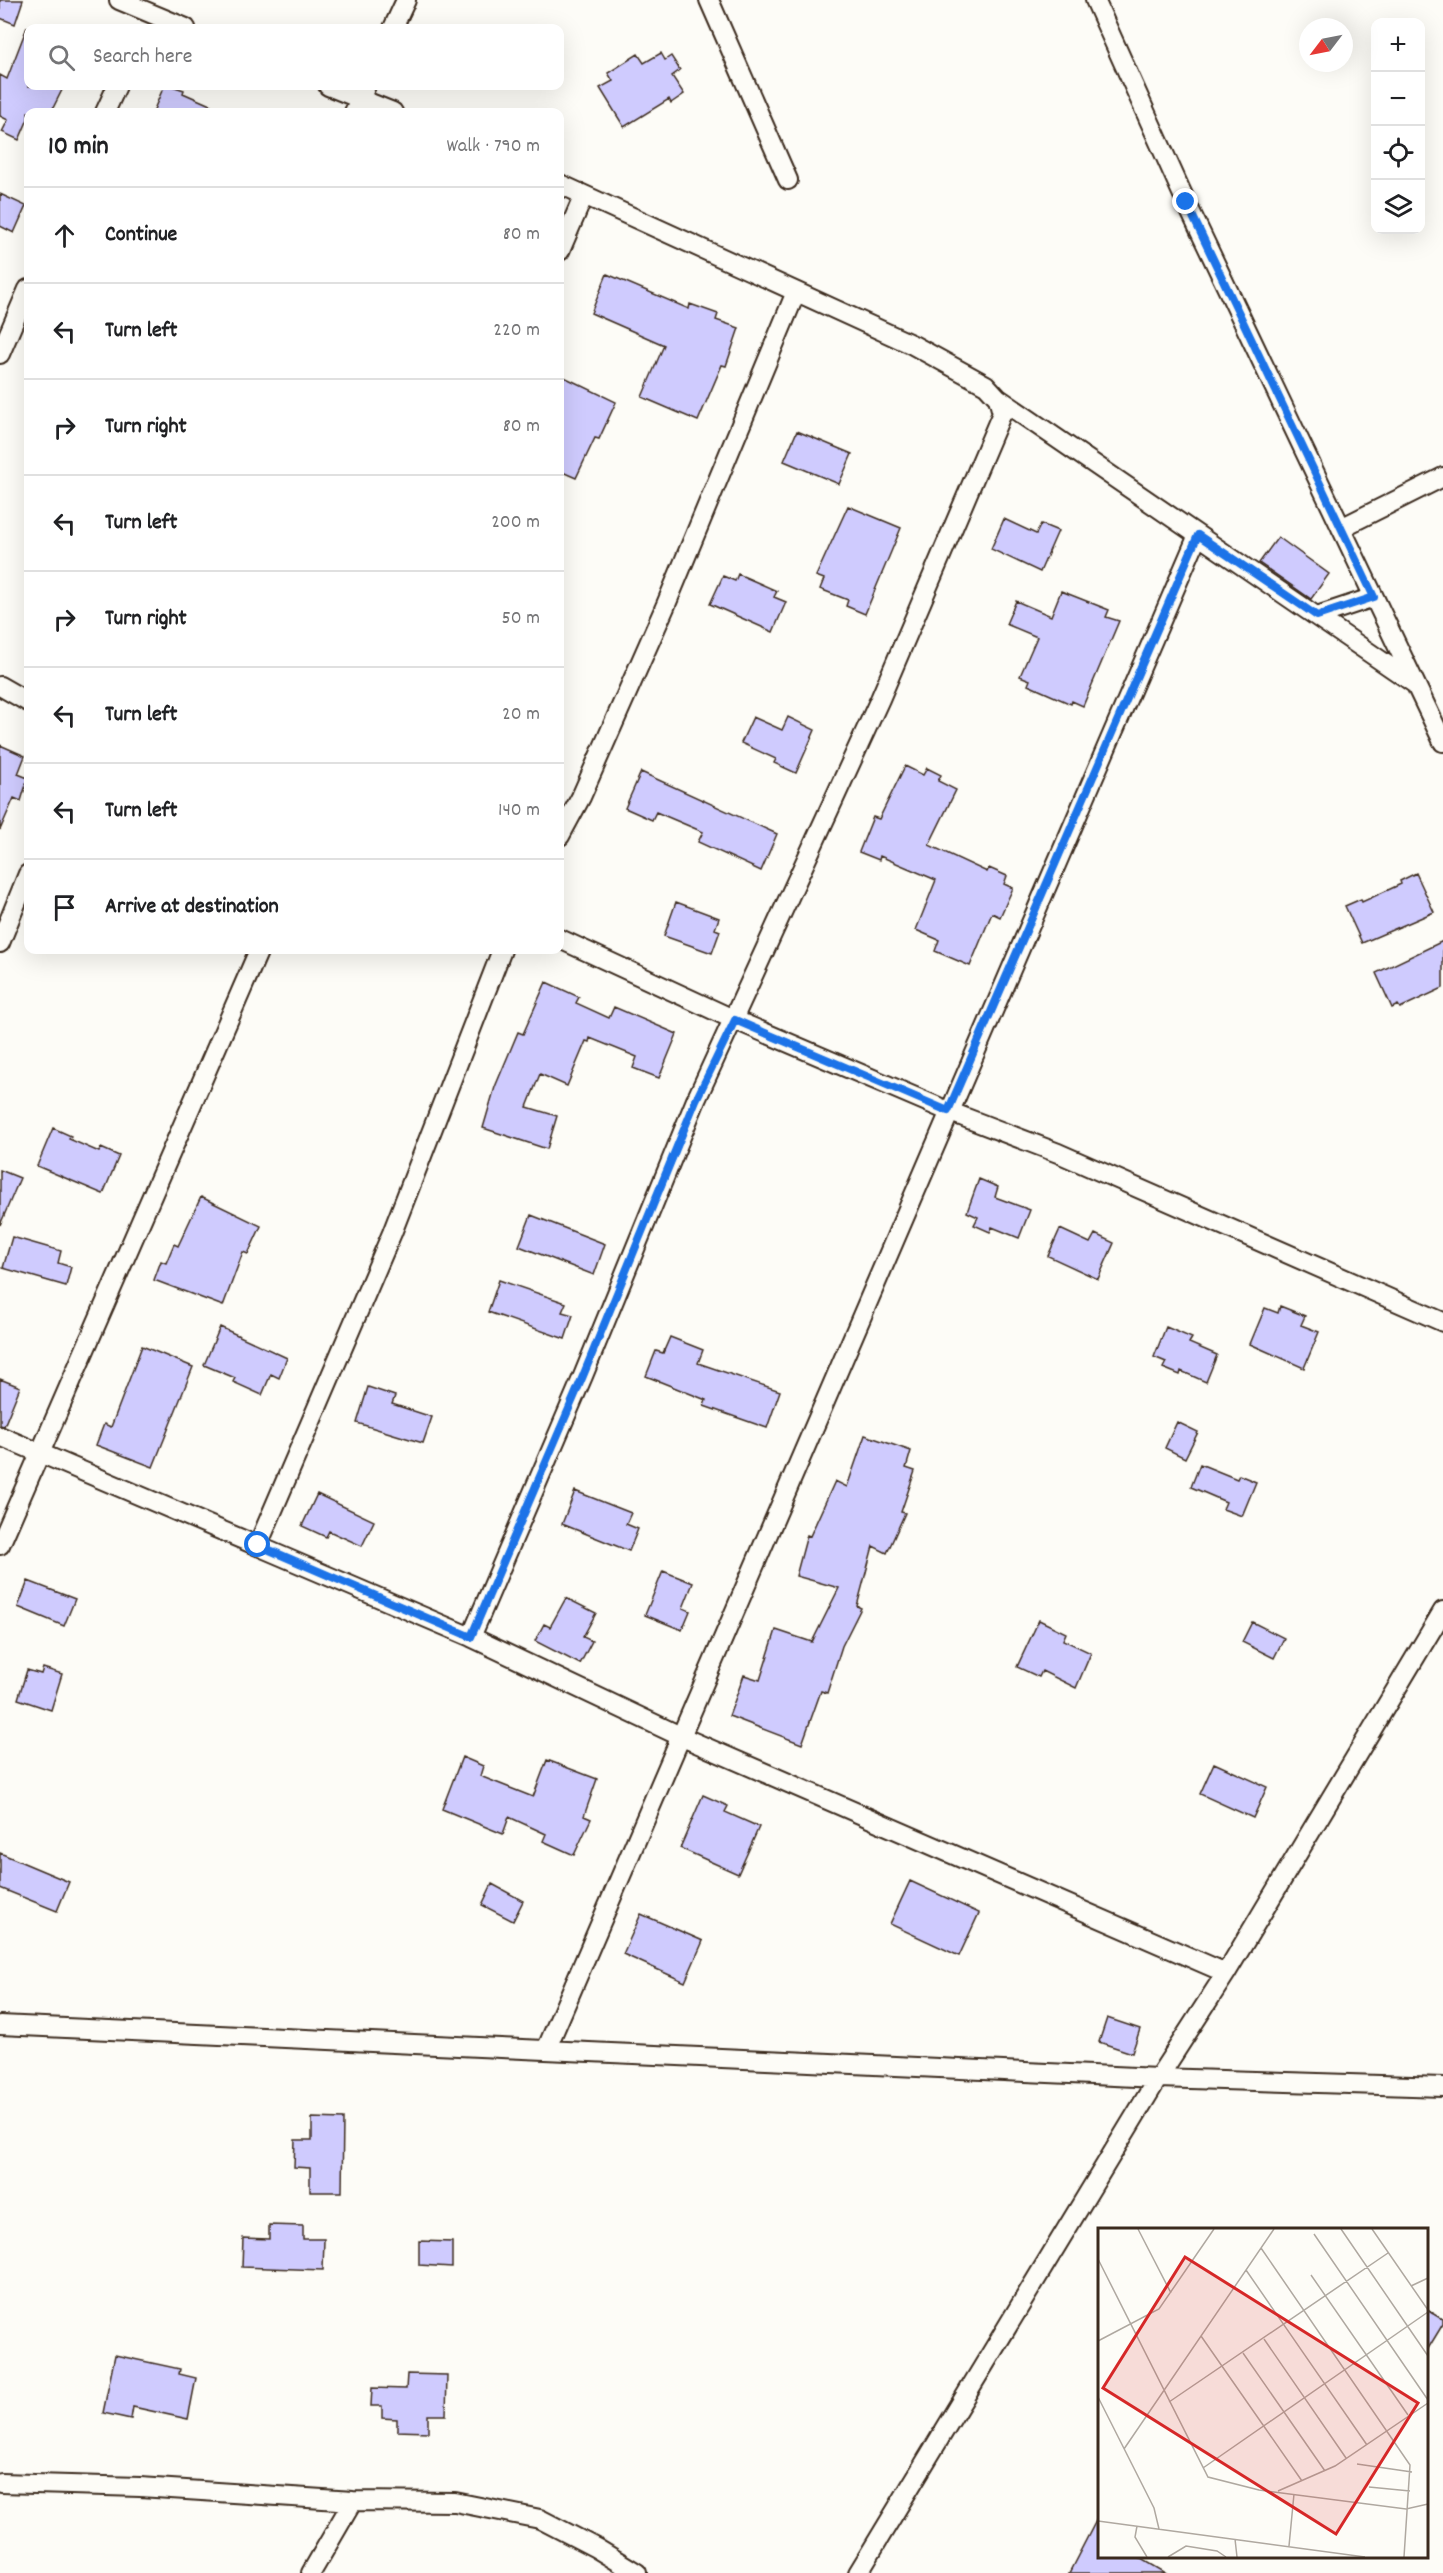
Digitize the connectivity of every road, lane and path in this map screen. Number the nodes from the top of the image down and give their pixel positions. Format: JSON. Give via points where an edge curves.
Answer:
{"nodes":[{"id":1,"x":119,"y":0,"type":"edge"},
{"id":2,"x":406,"y":0,"type":"edge"},
{"id":3,"x":709,"y":0,"type":"edge"},
{"id":4,"x":1095,"y":0,"type":"edge"},
{"id":5,"x":145,"y":21,"type":"edge"},
{"id":6,"x":163,"y":24,"type":"edge"},
{"id":7,"x":395,"y":24,"type":"edge"},
{"id":8,"x":115,"y":90,"type":"edge"},
{"id":9,"x":338,"y":90,"type":"edge"},
{"id":10,"x":360,"y":99,"type":"edge"},
{"id":11,"x":107,"y":108,"type":"edge"},
{"id":12,"x":383,"y":108,"type":"edge"},
{"id":13,"x":788,"y":180,"type":"dead end"},
{"id":14,"x":564,"y":186,"type":"edge"},
{"id":15,"x":584,"y":195,"type":"junction"},
{"id":16,"x":564,"y":242,"type":"edge"},
{"id":17,"x":796,"y":292,"type":"junction"},
{"id":18,"x":24,"y":298,"type":"edge"},
{"id":19,"x":0,"y":354,"type":"edge"},
{"id":20,"x":998,"y":398,"type":"junction"},
{"id":21,"x":1443,"y":477,"type":"edge"},
{"id":22,"x":1341,"y":528,"type":"junction"},
{"id":23,"x":1198,"y":535,"type":"junction"},
{"id":24,"x":1374,"y":597,"type":"junction"},
{"id":25,"x":1317,"y":616,"type":"junction"},
{"id":26,"x":1415,"y":684,"type":"junction"},
{"id":27,"x":0,"y":686,"type":"edge"},
{"id":28,"x":24,"y":700,"type":"edge"},
{"id":29,"x":1443,"y":742,"type":"edge"},
{"id":30,"x":564,"y":829,"type":"edge"},
{"id":31,"x":24,"y":884,"type":"edge"},
{"id":32,"x":564,"y":941,"type":"edge"},
{"id":33,"x":0,"y":943,"type":"edge"},
{"id":34,"x":257,"y":954,"type":"edge"},
{"id":35,"x":500,"y":954,"type":"edge"},
{"id":36,"x":735,"y":1020,"type":"junction"},
{"id":37,"x":948,"y":1111,"type":"junction"},
{"id":38,"x":1443,"y":1322,"type":"edge"},
{"id":39,"x":0,"y":1436,"type":"edge"},
{"id":40,"x":40,"y":1453,"type":"junction"},
{"id":41,"x":0,"y":1545,"type":"edge"},
{"id":42,"x":258,"y":1545,"type":"junction"},
{"id":43,"x":1443,"y":1611,"type":"edge"},
{"id":44,"x":471,"y":1637,"type":"junction"},
{"id":45,"x":680,"y":1736,"type":"junction"},
{"id":46,"x":1226,"y":1973,"type":"junction"},
{"id":47,"x":0,"y":2025,"type":"edge"},
{"id":48,"x":546,"y":2050,"type":"junction"},
{"id":49,"x":1158,"y":2078,"type":"junction"},
{"id":50,"x":1443,"y":2087,"type":"edge"},
{"id":51,"x":0,"y":2483,"type":"edge"},
{"id":52,"x":353,"y":2501,"type":"junction"},
{"id":53,"x":311,"y":2573,"type":"edge"},
{"id":54,"x":637,"y":2573,"type":"edge"},
{"id":55,"x":858,"y":2573,"type":"edge"}],
"edges":[{"from":1,"to":5,"type":"street"},
{"from":2,"to":7,"type":"street"},
{"from":3,"to":13,"type":"street"},
{"from":4,"to":22,"type":"street"},
{"from":5,"to":6,"type":"street"},
{"from":8,"to":11,"type":"street"},
{"from":9,"to":10,"type":"street"},
{"from":10,"to":12,"type":"street"},
{"from":14,"to":15,"type":"street"},
{"from":15,"to":16,"type":"street"},
{"from":15,"to":17,"type":"street"},
{"from":17,"to":20,"type":"street","via":[[913,345],[986,385]]},
{"from":17,"to":30,"type":"street","via":[[665,607]]},
{"from":18,"to":19,"type":"street"},
{"from":20,"to":23,"type":"street"},
{"from":20,"to":36,"type":"street","via":[[1002,413],[993,435],[880,699]]},
{"from":21,"to":22,"type":"street"},
{"from":22,"to":24,"type":"street"},
{"from":23,"to":25,"type":"street"},
{"from":23,"to":37,"type":"street"},
{"from":24,"to":25,"type":"street"},
{"from":24,"to":26,"type":"street"},
{"from":25,"to":26,"type":"street"},
{"from":26,"to":29,"type":"street"},
{"from":27,"to":28,"type":"street"},
{"from":31,"to":33,"type":"street"},
{"from":32,"to":36,"type":"street"},
{"from":34,"to":40,"type":"street"},
{"from":35,"to":42,"type":"street","via":[[392,1233]]},
{"from":36,"to":37,"type":"street"},
{"from":36,"to":44,"type":"street","via":[[696,1100]]},
{"from":37,"to":38,"type":"street","via":[[1058,1153]]},
{"from":37,"to":45,"type":"street"},
{"from":39,"to":40,"type":"street"},
{"from":40,"to":41,"type":"street"},
{"from":40,"to":42,"type":"street"},
{"from":42,"to":44,"type":"street"},
{"from":43,"to":46,"type":"street"},
{"from":44,"to":45,"type":"street"},
{"from":45,"to":46,"type":"street"},
{"from":45,"to":48,"type":"street"},
{"from":46,"to":49,"type":"street"},
{"from":47,"to":48,"type":"street"},
{"from":48,"to":49,"type":"street"},
{"from":49,"to":50,"type":"street"},
{"from":49,"to":55,"type":"street"},
{"from":51,"to":52,"type":"street","via":[[140,2487]]},
{"from":52,"to":53,"type":"street"},
{"from":52,"to":54,"type":"street","via":[[456,2502],[540,2519]]}]}
